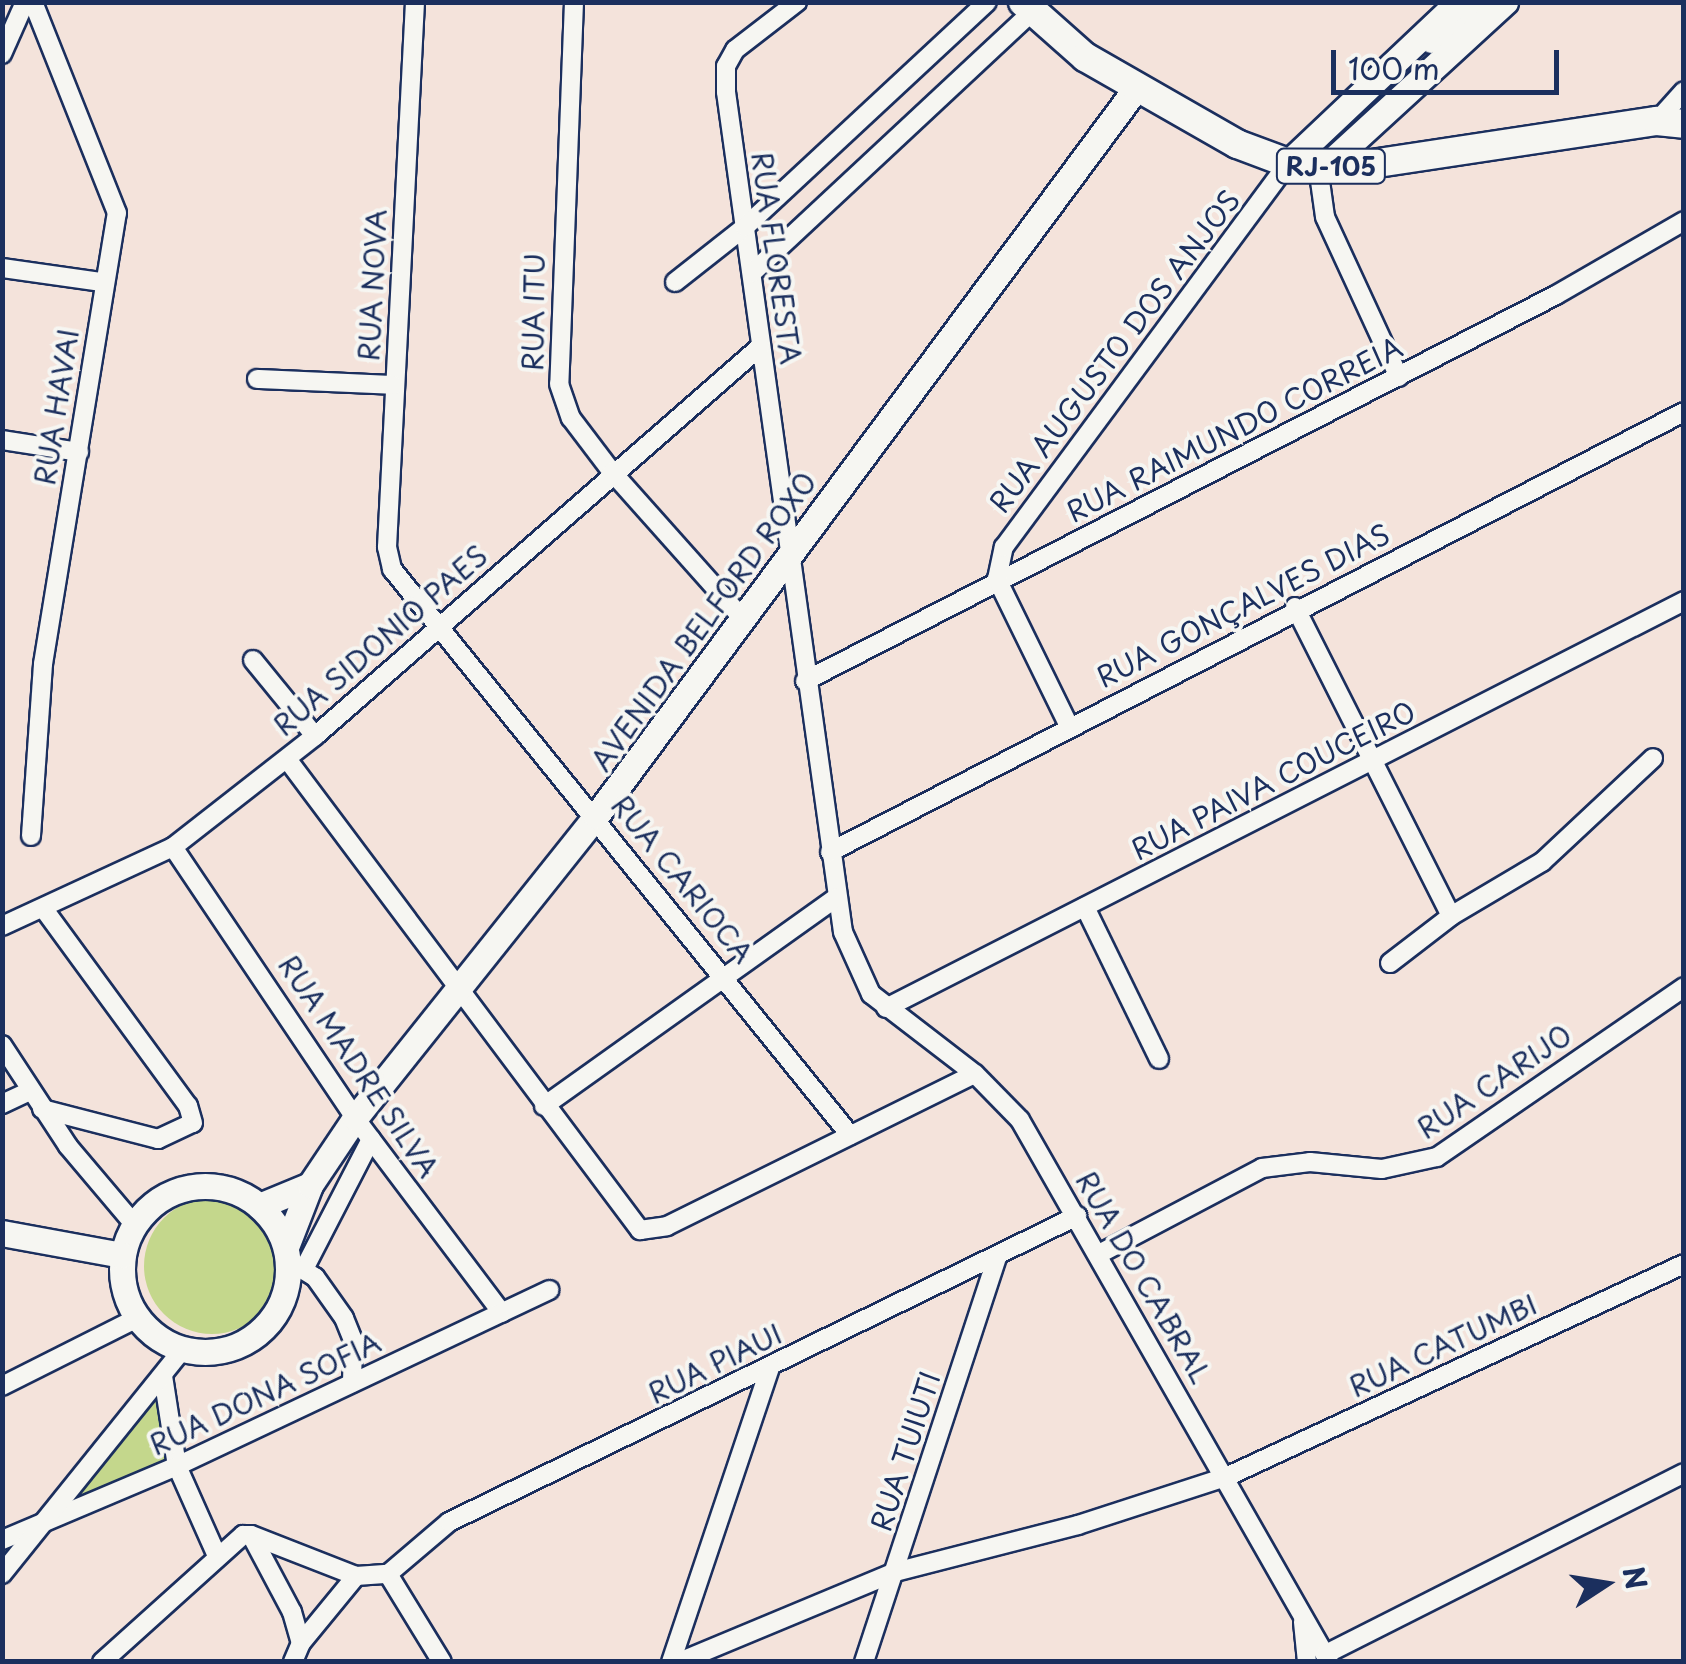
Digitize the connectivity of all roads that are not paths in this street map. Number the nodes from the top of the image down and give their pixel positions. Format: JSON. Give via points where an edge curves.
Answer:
{"nodes":[{"id":1,"x":24,"y":2,"type":"edge"},
{"id":2,"x":33,"y":2,"type":"edge"},
{"id":3,"x":415,"y":2,"type":"edge"},
{"id":4,"x":574,"y":2,"type":"edge"},
{"id":5,"x":797,"y":2,"type":"edge"},
{"id":6,"x":987,"y":2,"type":"edge"},
{"id":7,"x":1458,"y":2,"type":"edge"},
{"id":8,"x":1477,"y":2,"type":"edge"},
{"id":9,"x":1505,"y":2,"type":"edge"},
{"id":10,"x":1027,"y":8,"type":"edge"},
{"id":11,"x":2,"y":54,"type":"edge"},
{"id":12,"x":1397,"y":74,"type":"dead end"},
{"id":13,"x":1137,"y":87,"type":"junction"},
{"id":14,"x":1684,"y":92,"type":"edge"},
{"id":15,"x":1670,"y":122,"type":"edge"},
{"id":16,"x":1288,"y":162,"type":"junction"},
{"id":17,"x":1326,"y":166,"type":"junction"},
{"id":18,"x":1684,"y":222,"type":"edge"},
{"id":19,"x":745,"y":228,"type":"junction"},
{"id":20,"x":2,"y":268,"type":"edge"},
{"id":21,"x":752,"y":273,"type":"junction"},
{"id":22,"x":102,"y":282,"type":"junction"},
{"id":23,"x":675,"y":282,"type":"dead end"},
{"id":24,"x":761,"y":346,"type":"junction"},
{"id":25,"x":1399,"y":377,"type":"junction"},
{"id":26,"x":257,"y":378,"type":"dead end"},
{"id":27,"x":394,"y":385,"type":"junction"},
{"id":28,"x":1684,"y":412,"type":"edge"},
{"id":29,"x":2,"y":440,"type":"edge"},
{"id":30,"x":79,"y":452,"type":"junction"},
{"id":31,"x":612,"y":472,"type":"junction"},
{"id":32,"x":789,"y":553,"type":"junction"},
{"id":33,"x":392,"y":569,"type":"joint"},
{"id":34,"x":998,"y":579,"type":"junction"},
{"id":35,"x":1684,"y":601,"type":"edge"},
{"id":36,"x":1295,"y":607,"type":"junction"},
{"id":37,"x":740,"y":617,"type":"junction"},
{"id":38,"x":437,"y":629,"type":"junction"},
{"id":39,"x":253,"y":660,"type":"dead end"},
{"id":40,"x":806,"y":680,"type":"junction"},
{"id":41,"x":1068,"y":726,"type":"junction"},
{"id":42,"x":314,"y":736,"type":"junction"},
{"id":43,"x":1374,"y":758,"type":"junction"},
{"id":44,"x":1654,"y":758,"type":"dead end"},
{"id":45,"x":287,"y":759,"type":"junction"},
{"id":46,"x":596,"y":816,"type":"junction"},
{"id":47,"x":32,"y":836,"type":"dead end"},
{"id":48,"x":173,"y":848,"type":"junction"},
{"id":49,"x":830,"y":852,"type":"junction"},
{"id":50,"x":836,"y":898,"type":"junction"},
{"id":51,"x":1085,"y":906,"type":"junction"},
{"id":52,"x":43,"y":908,"type":"junction"},
{"id":53,"x":1451,"y":916,"type":"junction"},
{"id":54,"x":2,"y":926,"type":"edge"},
{"id":55,"x":1390,"y":963,"type":"dead end"},
{"id":56,"x":724,"y":973,"type":"junction"},
{"id":57,"x":858,"y":975,"type":"joint"},
{"id":58,"x":1684,"y":987,"type":"edge"},
{"id":59,"x":456,"y":988,"type":"junction"},
{"id":60,"x":886,"y":1008,"type":"junction"},
{"id":61,"x":2,"y":1045,"type":"edge"},
{"id":62,"x":1159,"y":1059,"type":"dead end"},
{"id":63,"x":975,"y":1074,"type":"junction"},
{"id":64,"x":30,"y":1091,"type":"junction"},
{"id":65,"x":2,"y":1104,"type":"edge"},
{"id":66,"x":544,"y":1106,"type":"junction"},
{"id":67,"x":42,"y":1109,"type":"junction"},
{"id":68,"x":363,"y":1129,"type":"junction"},
{"id":69,"x":850,"y":1134,"type":"junction"},
{"id":70,"x":310,"y":1184,"type":"junction"},
{"id":71,"x":259,"y":1206,"type":"junction"},
{"id":72,"x":1077,"y":1216,"type":"junction"},
{"id":73,"x":134,"y":1224,"type":"junction"},
{"id":74,"x":2,"y":1233,"type":"edge"},
{"id":75,"x":1099,"y":1254,"type":"junction"},
{"id":76,"x":122,"y":1255,"type":"junction"},
{"id":77,"x":294,"y":1258,"type":"junction"},
{"id":78,"x":998,"y":1258,"type":"junction"},
{"id":79,"x":1684,"y":1264,"type":"edge"},
{"id":80,"x":549,"y":1290,"type":"dead end"},
{"id":81,"x":502,"y":1313,"type":"junction"},
{"id":82,"x":137,"y":1318,"type":"junction"},
{"id":83,"x":182,"y":1350,"type":"junction"},
{"id":84,"x":770,"y":1367,"type":"junction"},
{"id":85,"x":163,"y":1376,"type":"junction"},
{"id":86,"x":352,"y":1383,"type":"junction"},
{"id":87,"x":2,"y":1386,"type":"edge"},
{"id":88,"x":177,"y":1466,"type":"junction"},
{"id":89,"x":1684,"y":1473,"type":"edge"},
{"id":90,"x":1226,"y":1477,"type":"junction"},
{"id":91,"x":47,"y":1520,"type":"junction"},
{"id":92,"x":252,"y":1535,"type":"junction"},
{"id":93,"x":2,"y":1540,"type":"edge"},
{"id":94,"x":217,"y":1556,"type":"junction"},
{"id":95,"x":894,"y":1572,"type":"junction"},
{"id":96,"x":2,"y":1574,"type":"edge"},
{"id":97,"x":388,"y":1574,"type":"junction"},
{"id":98,"x":356,"y":1576,"type":"junction"},
{"id":99,"x":1301,"y":1608,"type":"junction"},
{"id":100,"x":301,"y":1643,"type":"junction"},
{"id":101,"x":1327,"y":1658,"type":"edge"},
{"id":102,"x":102,"y":1662,"type":"edge"},
{"id":103,"x":293,"y":1662,"type":"edge"},
{"id":104,"x":442,"y":1662,"type":"edge"},
{"id":105,"x":671,"y":1662,"type":"edge"},
{"id":106,"x":680,"y":1662,"type":"edge"},
{"id":107,"x":864,"y":1662,"type":"edge"},
{"id":108,"x":1307,"y":1662,"type":"edge"}],
"edges":[{"from":1,"to":11,"type":"street"},
{"from":2,"to":22,"type":"street","name":"RUA HAVAI","via":[[111,185],[116,232]]},
{"from":3,"to":27,"type":"street","name":"RUA NOVA"},
{"from":4,"to":31,"type":"street","name":"RUA ITU","via":[[558,366],[571,418]]},
{"from":5,"to":19,"type":"street","name":"RUA FLORESTA","via":[[747,37],[726,66]]},
{"from":6,"to":19,"type":"street"},
{"from":7,"to":16,"type":"street"},
{"from":8,"to":12,"type":"street"},
{"from":9,"to":17,"type":"street"},
{"from":10,"to":13,"type":"main road","number":"RJ-105"},
{"from":10,"to":21,"type":"street"},
{"from":13,"to":16,"type":"main road","number":"RJ-105","via":[[1258,154]]},
{"from":13,"to":32,"type":"street","name":"AVENIDA BELFORD ROXO"},
{"from":14,"to":15,"type":"street"},
{"from":15,"to":17,"type":"main road","number":"RJ-105"},
{"from":16,"to":17,"type":"main road","number":"RJ-105"},
{"from":16,"to":34,"type":"street","name":"RUA AUGUSTO DOS ANJOS","via":[[1016,528]]},
{"from":17,"to":25,"type":"street","via":[[1320,180],[1326,217]]},
{"from":18,"to":25,"type":"street","name":"RUA RAIMUNDO CORREIA"},
{"from":19,"to":21,"type":"street","name":"RUA FLORESTA"},
{"from":19,"to":23,"type":"street"},
{"from":20,"to":22,"type":"street"},
{"from":21,"to":24,"type":"street","name":"RUA FLORESTA"},
{"from":22,"to":30,"type":"street","name":"RUA HAVAI"},
{"from":24,"to":31,"type":"street","name":"RUA SIDONIO PAES"},
{"from":24,"to":32,"type":"street","name":"RUA FLORESTA"},
{"from":25,"to":34,"type":"street","name":"RUA RAIMUNDO CORREIA"},
{"from":26,"to":27,"type":"street"},
{"from":27,"to":33,"type":"street","name":"RUA NOVA","via":[[387,547]]},
{"from":28,"to":36,"type":"street","name":"RUA GONÇALVES DIAS"},
{"from":29,"to":30,"type":"street"},
{"from":30,"to":47,"type":"street","name":"RUA HAVAI","via":[[34,731]]},
{"from":31,"to":37,"type":"street","name":"RUA ITU"},
{"from":31,"to":38,"type":"street","name":"RUA SIDONIO PAES"},
{"from":32,"to":37,"type":"street","name":"AVENIDA BELFORD ROXO"},
{"from":32,"to":40,"type":"street","name":"RUA FLORESTA"},
{"from":33,"to":38,"type":"street","name":"RUA CARIOCA"},
{"from":34,"to":40,"type":"street","name":"RUA RAIMUNDO CORREIA"},
{"from":34,"to":41,"type":"street"},
{"from":35,"to":43,"type":"street","name":"RUA PAIVA COUCEIRO"},
{"from":36,"to":41,"type":"street","name":"RUA GONÇALVES DIAS"},
{"from":36,"to":43,"type":"street"},
{"from":37,"to":46,"type":"street","name":"AVENIDA BELFORD ROXO"},
{"from":38,"to":42,"type":"street","name":"RUA SIDONIO PAES"},
{"from":38,"to":46,"type":"street","name":"RUA CARIOCA"},
{"from":39,"to":42,"type":"street"},
{"from":40,"to":49,"type":"street","name":"RUA FLORESTA"},
{"from":41,"to":49,"type":"street","name":"RUA GONÇALVES DIAS"},
{"from":42,"to":45,"type":"street","name":"RUA SIDONIO PAES"},
{"from":43,"to":51,"type":"street","name":"RUA PAIVA COUCEIRO"},
{"from":43,"to":53,"type":"street"},
{"from":44,"to":53,"type":"street","via":[[1542,862]]},
{"from":45,"to":48,"type":"street","name":"RUA SIDONIO PAES"},
{"from":45,"to":59,"type":"street"},
{"from":46,"to":56,"type":"street","name":"RUA CARIOCA"},
{"from":46,"to":59,"type":"street","name":"AVENIDA BELFORD ROXO"},
{"from":48,"to":52,"type":"street","name":"RUA SIDONIO PAES"},
{"from":48,"to":68,"type":"street","name":"RUA MADRE SILVA"},
{"from":49,"to":50,"type":"street","name":"RUA FLORESTA"},
{"from":50,"to":56,"type":"street"},
{"from":50,"to":57,"type":"street","name":"RUA FLORESTA"},
{"from":51,"to":60,"type":"street","name":"RUA PAIVA COUCEIRO"},
{"from":51,"to":62,"type":"street"},
{"from":52,"to":54,"type":"street","name":"RUA SIDONIO PAES"},
{"from":52,"to":67,"type":"street","via":[[188,1106],[192,1123],[158,1139]]},
{"from":53,"to":55,"type":"street"},
{"from":56,"to":66,"type":"street"},
{"from":56,"to":69,"type":"street","name":"RUA CARIOCA"},
{"from":57,"to":60,"type":"street","name":"RUA DO CABRAL"},
{"from":58,"to":75,"type":"street","name":"RUA CARIJO","via":[[1436,1156],[1382,1169],[1310,1162],[1262,1168]]},
{"from":59,"to":66,"type":"street"},
{"from":59,"to":68,"type":"street","name":"AVENIDA BELFORD ROXO"},
{"from":60,"to":63,"type":"street","name":"RUA DO CABRAL"},
{"from":61,"to":64,"type":"street"},
{"from":63,"to":69,"type":"street"},
{"from":63,"to":72,"type":"street","name":"RUA DO CABRAL","via":[[1020,1120]]},
{"from":64,"to":65,"type":"street"},
{"from":64,"to":67,"type":"street"},
{"from":66,"to":69,"type":"street","via":[[636,1228],[646,1231]]},
{"from":67,"to":73,"type":"street"},
{"from":68,"to":70,"type":"street","name":"AVENIDA BELFORD ROXO"},
{"from":68,"to":77,"type":"street"},
{"from":68,"to":81,"type":"street","name":"RUA MADRE SILVA"},
{"from":70,"to":71,"type":"street"},
{"from":70,"to":77,"type":"street","name":"AVENIDA BELFORD ROXO"},
{"from":71,"to":73,"type":"street","via":[[237,1192],[191,1187],[159,1200]]},
{"from":71,"to":77,"type":"street"},
{"from":72,"to":75,"type":"street","name":"RUA DO CABRAL"},
{"from":72,"to":78,"type":"street","name":"RUA PIAUI"},
{"from":73,"to":76,"type":"street"},
{"from":74,"to":76,"type":"street"},
{"from":75,"to":90,"type":"street","name":"RUA DO CABRAL"},
{"from":76,"to":82,"type":"street","via":[[124,1288]]},
{"from":77,"to":83,"type":"street","name":"AVENIDA BELFORD ROXO","via":[[283,1301],[253,1338],[206,1353]]},
{"from":77,"to":86,"type":"street","via":[[344,1318],[353,1340]]},
{"from":78,"to":84,"type":"street","name":"RUA PIAUI"},
{"from":78,"to":95,"type":"street","name":"RUA TUIUTI"},
{"from":79,"to":90,"type":"street","name":"RUA CATUMBI"},
{"from":80,"to":81,"type":"street","name":"RUA DONA SOFIA"},
{"from":81,"to":86,"type":"street","name":"RUA DONA SOFIA"},
{"from":82,"to":83,"type":"street"},
{"from":82,"to":87,"type":"street"},
{"from":83,"to":85,"type":"street"},
{"from":84,"to":97,"type":"street","name":"RUA PIAUI","via":[[450,1522]]},
{"from":84,"to":105,"type":"street"},
{"from":85,"to":88,"type":"street"},
{"from":85,"to":91,"type":"street"},
{"from":86,"to":88,"type":"street","name":"RUA DONA SOFIA"},
{"from":88,"to":91,"type":"street","name":"RUA DONA SOFIA"},
{"from":88,"to":94,"type":"street"},
{"from":89,"to":101,"type":"street"},
{"from":90,"to":95,"type":"street","via":[[1078,1525]]},
{"from":90,"to":99,"type":"street","name":"RUA DO CABRAL"},
{"from":91,"to":93,"type":"street","name":"RUA DONA SOFIA"},
{"from":91,"to":96,"type":"street"},
{"from":92,"to":94,"type":"street","via":[[237,1537]]},
{"from":92,"to":98,"type":"street"},
{"from":92,"to":100,"type":"street"},
{"from":94,"to":102,"type":"street"},
{"from":95,"to":106,"type":"street"},
{"from":95,"to":107,"type":"street","name":"RUA TUIUTI"},
{"from":97,"to":98,"type":"street"},
{"from":97,"to":104,"type":"street"},
{"from":98,"to":100,"type":"street"},
{"from":99,"to":101,"type":"street","name":"RUA DO CABRAL"},
{"from":99,"to":108,"type":"street"},
{"from":100,"to":103,"type":"street"}]}
